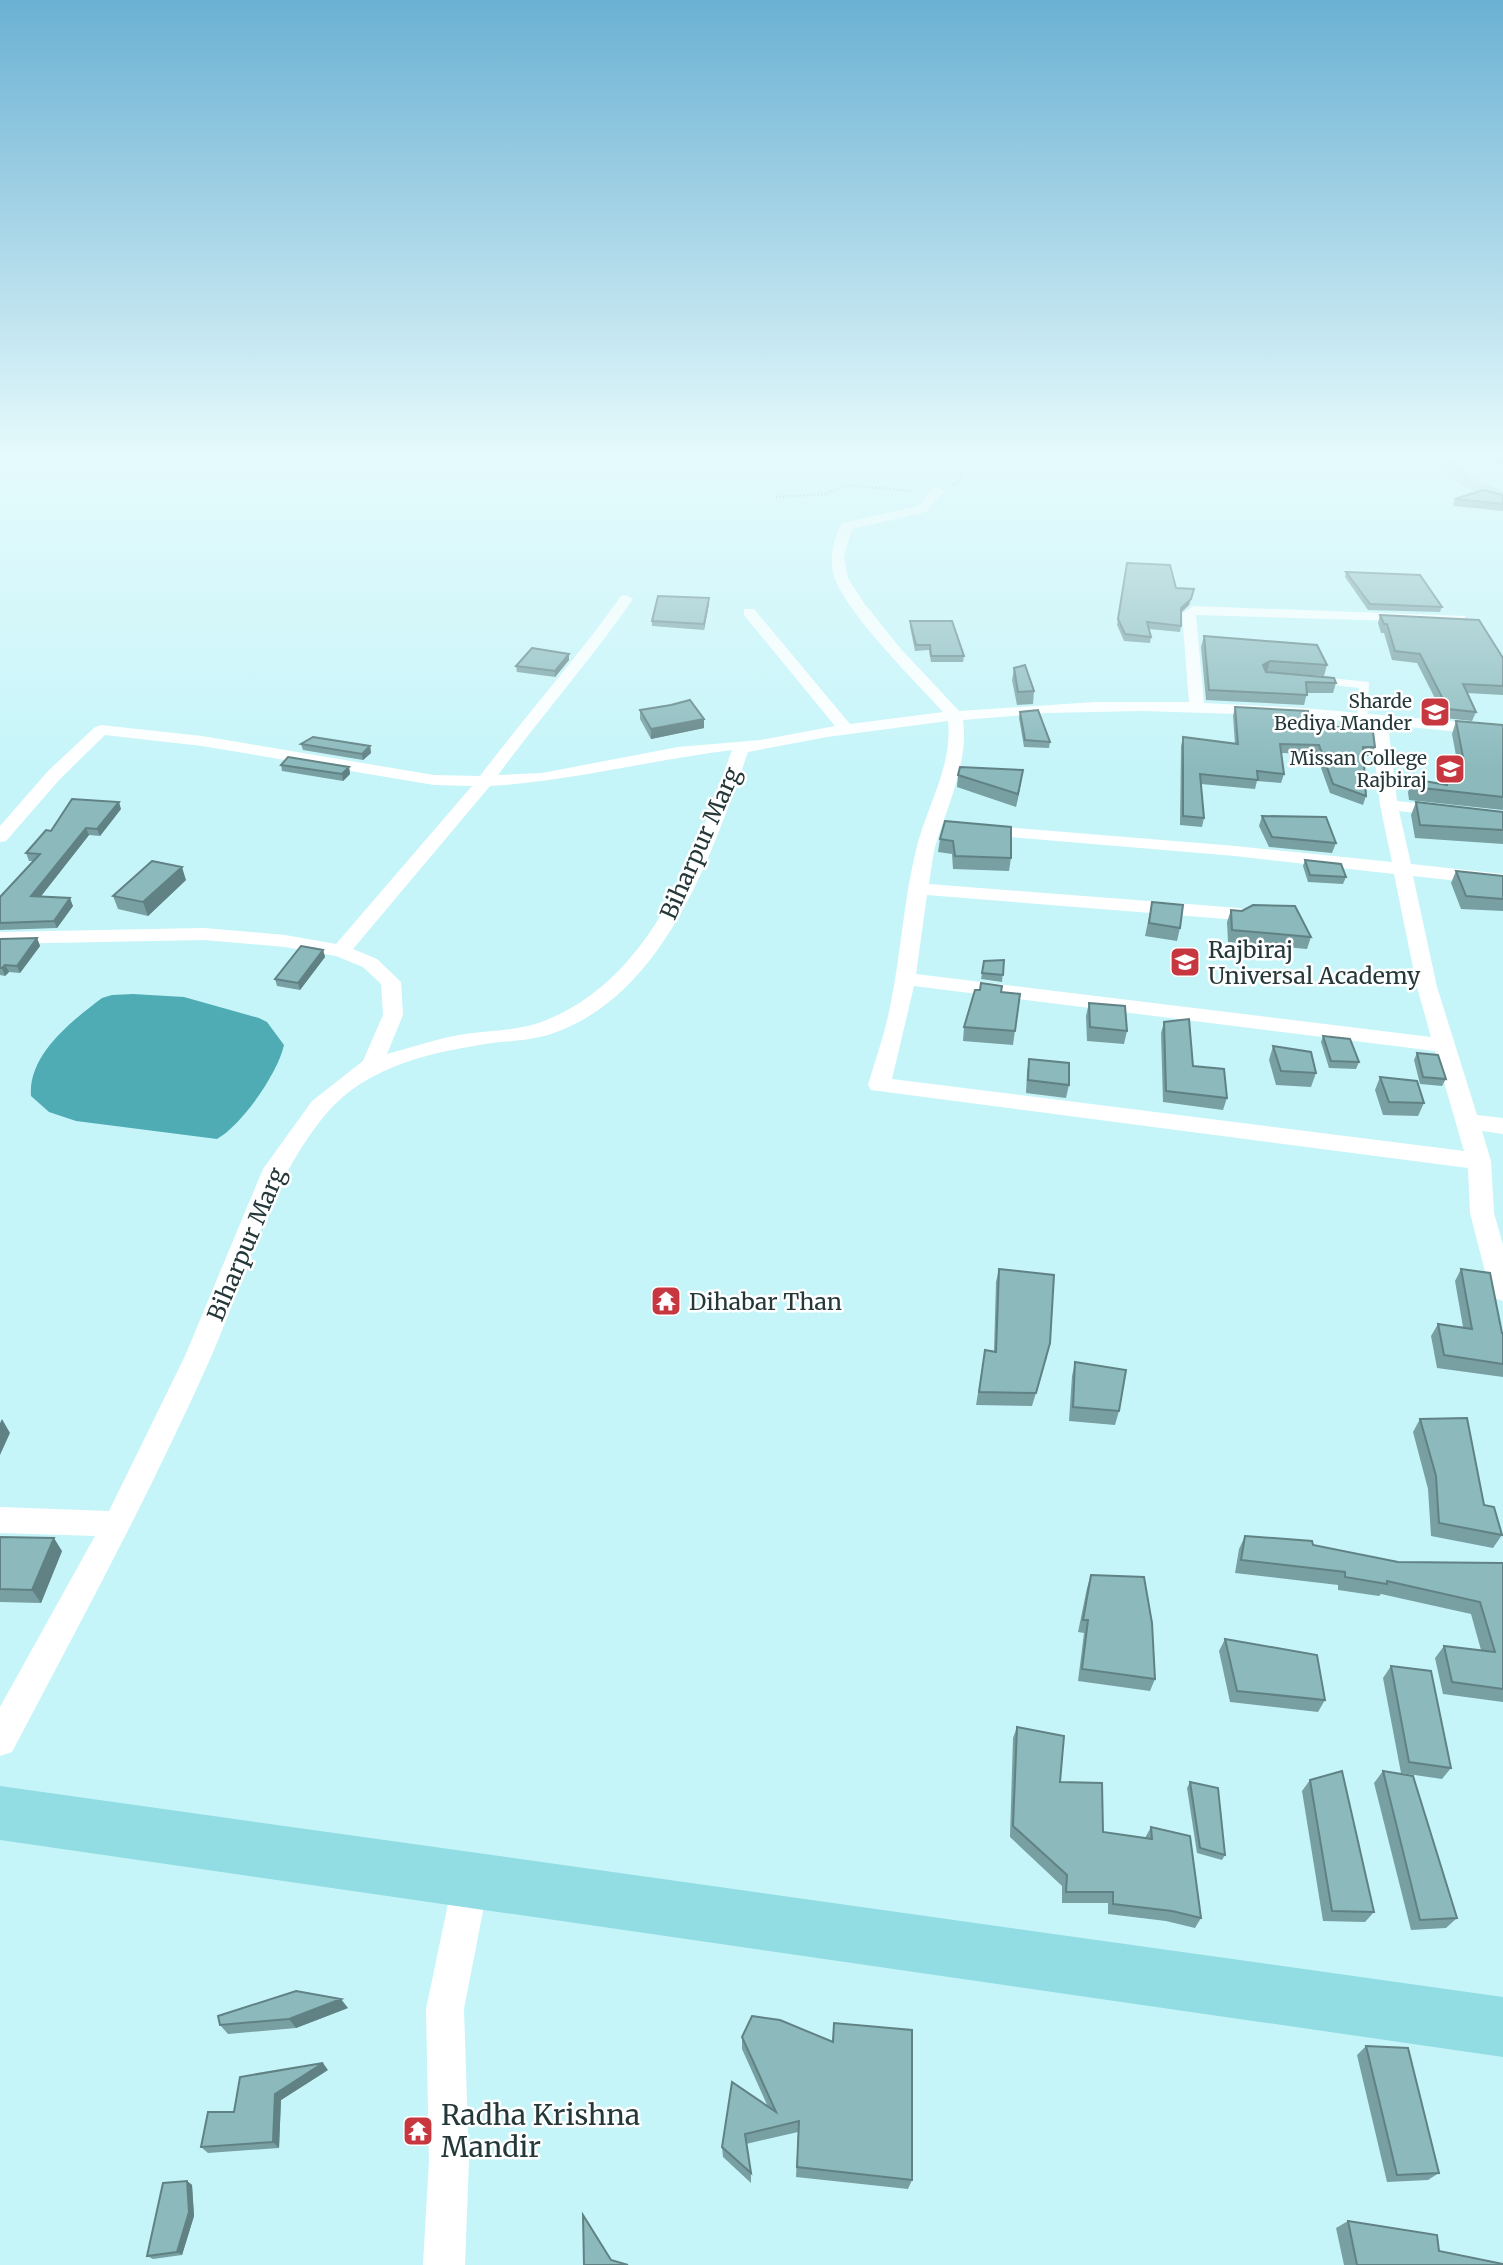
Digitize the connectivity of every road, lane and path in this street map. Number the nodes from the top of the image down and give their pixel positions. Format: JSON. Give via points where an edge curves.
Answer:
{"nodes":[{"id":1,"x":837,"y":559,"type":"edge"},
{"id":2,"x":626,"y":599,"type":"dead end"},
{"id":3,"x":750,"y":612,"type":"dead end"},
{"id":4,"x":1460,"y":619,"type":"edge"},
{"id":5,"x":1295,"y":679,"type":"edge"},
{"id":6,"x":1196,"y":707,"type":"junction"},
{"id":7,"x":955,"y":716,"type":"junction"},
{"id":8,"x":1371,"y":720,"type":"junction"},
{"id":9,"x":846,"y":730,"type":"junction"},
{"id":10,"x":1503,"y":731,"type":"edge"},
{"id":11,"x":768,"y":742,"type":"junction"},
{"id":12,"x":485,"y":781,"type":"junction"},
{"id":13,"x":1389,"y":805,"type":"junction"},
{"id":14,"x":1503,"y":818,"type":"edge"},
{"id":15,"x":931,"y":825,"type":"junction"},
{"id":16,"x":0,"y":837,"type":"edge"},
{"id":17,"x":1402,"y":867,"type":"junction"},
{"id":18,"x":1503,"y":880,"type":"edge"},
{"id":19,"x":917,"y":889,"type":"junction"},
{"id":20,"x":1239,"y":914,"type":"edge"},
{"id":21,"x":0,"y":938,"type":"edge"},
{"id":22,"x":341,"y":951,"type":"junction"},
{"id":23,"x":905,"y":979,"type":"junction"},
{"id":24,"x":1444,"y":1045,"type":"junction"},
{"id":25,"x":372,"y":1065,"type":"junction"},
{"id":26,"x":1468,"y":1122,"type":"junction"},
{"id":27,"x":1503,"y":1126,"type":"edge"},
{"id":28,"x":1479,"y":1161,"type":"junction"},
{"id":29,"x":1503,"y":1291,"type":"edge"},
{"id":30,"x":0,"y":1520,"type":"edge"},
{"id":31,"x":117,"y":1524,"type":"junction"},
{"id":32,"x":0,"y":1740,"type":"edge"},
{"id":33,"x":0,"y":1813,"type":"edge"},
{"id":34,"x":471,"y":1881,"type":"junction"},
{"id":35,"x":1503,"y":2026,"type":"edge"},
{"id":36,"x":444,"y":2265,"type":"edge"}],
"edges":[{"from":1,"to":7,"type":"street","via":[[841,578],[858,605]]},
{"from":2,"to":12,"type":"street"},
{"from":3,"to":9,"type":"street"},
{"from":4,"to":6,"type":"street","via":[[1193,610],[1189,614]]},
{"from":5,"to":8,"type":"street","via":[[1365,685]]},
{"from":6,"to":7,"type":"street","name":"Biharpur Marg"},
{"from":6,"to":8,"type":"street","name":"Biharpur Marg"},
{"from":7,"to":9,"type":"street","name":"Biharpur Marg"},
{"from":7,"to":15,"type":"street","via":[[951,769]]},
{"from":8,"to":10,"type":"street","name":"Biharpur Marg"},
{"from":8,"to":13,"type":"street"},
{"from":9,"to":11,"type":"street","name":"Biharpur Marg"},
{"from":11,"to":12,"type":"street","via":[[678,752],[542,778]]},
{"from":11,"to":25,"type":"street","name":"Biharpur Marg","via":[[741,749],[674,913],[634,966],[608,991],[580,1013],[545,1029],[461,1041]]},
{"from":12,"to":16,"type":"street","via":[[434,780],[202,741],[101,730]]},
{"from":12,"to":22,"type":"street"},
{"from":13,"to":14,"type":"street"},
{"from":13,"to":17,"type":"street"},
{"from":15,"to":17,"type":"street"},
{"from":15,"to":19,"type":"street"},
{"from":17,"to":18,"type":"street"},
{"from":17,"to":24,"type":"street"},
{"from":19,"to":20,"type":"street"},
{"from":19,"to":23,"type":"street"},
{"from":21,"to":22,"type":"street","via":[[204,934]]},
{"from":22,"to":25,"type":"street","via":[[370,963],[390,982],[393,1015]]},
{"from":23,"to":24,"type":"street"},
{"from":23,"to":28,"type":"street","via":[[879,1085]]},
{"from":24,"to":26,"type":"street"},
{"from":25,"to":31,"type":"street","name":"Biharpur Marg","via":[[320,1106],[275,1169],[198,1356]]},
{"from":26,"to":27,"type":"street"},
{"from":26,"to":28,"type":"street"},
{"from":28,"to":29,"type":"street","via":[[1482,1213]]},
{"from":30,"to":31,"type":"street"},
{"from":31,"to":32,"type":"street","name":"Biharpur Marg"},
{"from":33,"to":34,"type":"main road"},
{"from":34,"to":35,"type":"main road"},
{"from":34,"to":36,"type":"street","via":[[445,2010],[449,2161]]}]}
